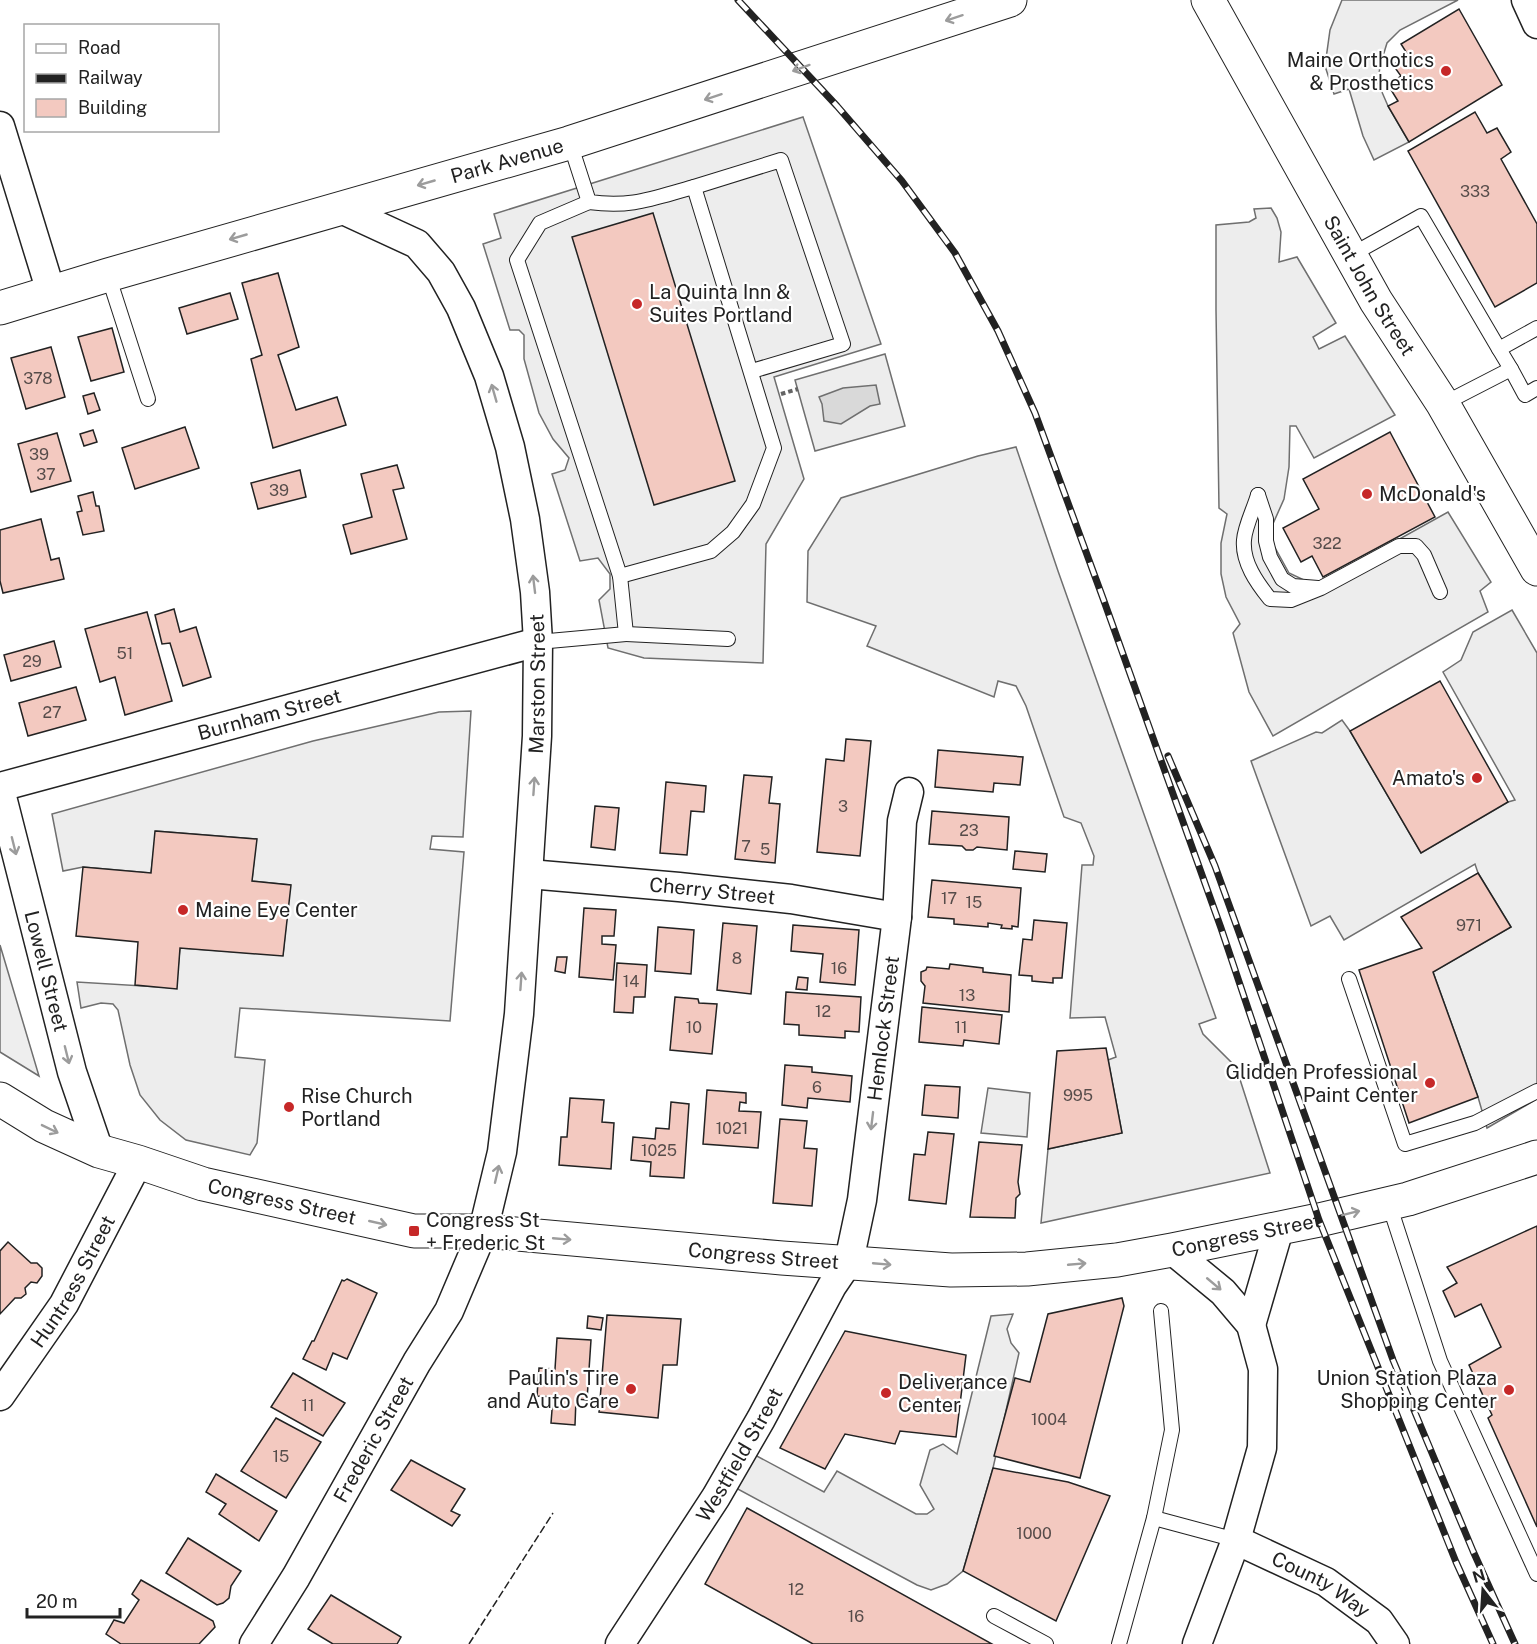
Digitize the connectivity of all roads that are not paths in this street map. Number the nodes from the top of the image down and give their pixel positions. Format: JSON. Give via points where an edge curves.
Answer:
{"nodes":[{"id":1,"x":1010,"y":0,"type":"edge"},
{"id":2,"x":1208,"y":0,"type":"edge"},
{"id":3,"x":1526,"y":0,"type":"edge"},
{"id":4,"x":1537,"y":24,"type":"edge"},
{"id":5,"x":0,"y":126,"type":"edge"},
{"id":6,"x":569,"y":143,"type":"junction"},
{"id":7,"x":694,"y":187,"type":"junction"},
{"id":8,"x":589,"y":202,"type":"junction"},
{"id":9,"x":339,"y":208,"type":"junction"},
{"id":10,"x":1351,"y":255,"type":"junction"},
{"id":11,"x":108,"y":275,"type":"junction"},
{"id":12,"x":51,"y":292,"type":"junction"},
{"id":13,"x":0,"y":308,"type":"edge"},
{"id":14,"x":1537,"y":328,"type":"edge"},
{"id":15,"x":1499,"y":349,"type":"junction"},
{"id":16,"x":1511,"y":369,"type":"junction"},
{"id":17,"x":752,"y":371,"type":"junction"},
{"id":18,"x":1537,"y":388,"type":"edge"},
{"id":19,"x":148,"y":399,"type":"dead end"},
{"id":20,"x":1443,"y":404,"type":"junction"},
{"id":21,"x":1537,"y":568,"type":"edge"},
{"id":22,"x":620,"y":576,"type":"junction"},
{"id":23,"x":1322,"y":588,"type":"junction"},
{"id":24,"x":1440,"y":591,"type":"dead end"},
{"id":25,"x":626,"y":634,"type":"junction"},
{"id":26,"x":728,"y":639,"type":"dead end"},
{"id":27,"x":538,"y":642,"type":"junction"},
{"id":28,"x":0,"y":788,"type":"edge"},
{"id":29,"x":909,"y":792,"type":"dead end"},
{"id":30,"x":529,"y":874,"type":"junction"},
{"id":31,"x":897,"y":917,"type":"junction"},
{"id":32,"x":1349,"y":979,"type":"dead end"},
{"id":33,"x":1537,"y":1091,"type":"edge"},
{"id":34,"x":0,"y":1099,"type":"edge"},
{"id":35,"x":99,"y":1151,"type":"junction"},
{"id":36,"x":1537,"y":1157,"type":"edge"},
{"id":37,"x":138,"y":1162,"type":"junction"},
{"id":38,"x":1389,"y":1203,"type":"junction"},
{"id":39,"x":1279,"y":1229,"type":"junction"},
{"id":40,"x":483,"y":1231,"type":"junction"},
{"id":41,"x":1172,"y":1250,"type":"junction"},
{"id":42,"x":849,"y":1262,"type":"junction"},
{"id":43,"x":1161,"y":1311,"type":"dead end"},
{"id":44,"x":1251,"y":1325,"type":"junction"},
{"id":45,"x":0,"y":1396,"type":"edge"},
{"id":46,"x":1154,"y":1518,"type":"junction"},
{"id":47,"x":1236,"y":1540,"type":"junction"},
{"id":48,"x":1537,"y":1574,"type":"edge"},
{"id":49,"x":994,"y":1616,"type":"dead end"},
{"id":50,"x":254,"y":1644,"type":"edge"},
{"id":51,"x":620,"y":1644,"type":"edge"},
{"id":52,"x":1046,"y":1644,"type":"edge"},
{"id":53,"x":1119,"y":1644,"type":"edge"},
{"id":54,"x":1197,"y":1644,"type":"edge"},
{"id":55,"x":1395,"y":1644,"type":"edge"}],
"edges":[{"from":1,"to":6,"type":"main road","name":"Park Avenue","one_way":true},
{"from":2,"to":10,"type":"main road","name":"Saint John Street"},
{"from":3,"to":4,"type":"street"},
{"from":5,"to":12,"type":"street"},
{"from":6,"to":8,"type":"lane"},
{"from":6,"to":9,"type":"main road","name":"Park Avenue","one_way":true},
{"from":7,"to":8,"type":"lane","via":[[635,204]]},
{"from":7,"to":17,"type":"lane"},
{"from":7,"to":17,"type":"lane","via":[[781,160],[843,344]]},
{"from":8,"to":22,"type":"lane","via":[[540,223],[517,260]]},
{"from":9,"to":11,"type":"main road","name":"Park Avenue","one_way":true},
{"from":27,"to":9,"type":"street","name":"Marston Street","one_way":true,"via":[[525,519],[510,447],[489,376],[461,308],[441,272],[417,244]]},
{"from":10,"to":15,"type":"lane","via":[[1421,216]]},
{"from":10,"to":20,"type":"main road","name":"Saint John Street"},
{"from":11,"to":12,"type":"main road","name":"Park Avenue"},
{"from":11,"to":19,"type":"lane"},
{"from":12,"to":13,"type":"main road","name":"Park Avenue"},
{"from":14,"to":15,"type":"lane"},
{"from":15,"to":16,"type":"lane"},
{"from":16,"to":18,"type":"lane","via":[[1525,395]]},
{"from":16,"to":20,"type":"lane"},
{"from":17,"to":22,"type":"lane","via":[[774,448],[753,504],[733,532],[711,551]]},
{"from":20,"to":21,"type":"main road","name":"Saint John Street"},
{"from":22,"to":25,"type":"lane"},
{"from":23,"to":23,"type":"lane","via":[[1293,586],[1282,579],[1270,557],[1266,519],[1258,495],[1244,540],[1255,581],[1270,598],[1291,600]]},
{"from":23,"to":24,"type":"lane","via":[[1399,546],[1416,546]]},
{"from":25,"to":26,"type":"lane"},
{"from":25,"to":27,"type":"lane"},
{"from":27,"to":28,"type":"street","name":"Burnham Street"},
{"from":30,"to":27,"type":"street","name":"Marston Street","one_way":true},
{"from":28,"to":35,"type":"street","name":"Lowell Street","one_way":true,"via":[[72,1072]]},
{"from":29,"to":31,"type":"street","name":"Hemlock Street","via":[[902,821]]},
{"from":30,"to":31,"type":"street","name":"Cherry Street","via":[[791,899]]},
{"from":40,"to":30,"type":"street","name":"Marston Street","one_way":true,"via":[[502,1152],[519,1014]]},
{"from":31,"to":42,"type":"street","name":"Hemlock Street","one_way":true,"via":[[862,1200]]},
{"from":32,"to":33,"type":"lane","via":[[1405,1144],[1475,1123]]},
{"from":34,"to":35,"type":"main road","name":"Congress Street","one_way":true,"via":[[44,1126]]},
{"from":35,"to":37,"type":"main road","name":"Congress Street"},
{"from":36,"to":38,"type":"main road","name":"Congress Street"},
{"from":37,"to":40,"type":"main road","name":"Congress Street","one_way":true,"via":[[203,1184],[414,1231]]},
{"from":37,"to":45,"type":"street","name":"Huntress Street","via":[[64,1304]]},
{"from":39,"to":38,"type":"main road","name":"Congress Street","one_way":true},
{"from":38,"to":48,"type":"lane","via":[[1440,1361]]},
{"from":39,"to":41,"type":"main road","name":"Congress Street"},
{"from":39,"to":44,"type":"street"},
{"from":40,"to":42,"type":"main road","name":"Congress Street","one_way":true},
{"from":40,"to":50,"type":"street","name":"Frederic Street","via":[[449,1311]]},
{"from":42,"to":41,"type":"main road","name":"Congress Street","one_way":true,"via":[[951,1270],[1006,1269],[1117,1260]]},
{"from":41,"to":44,"type":"street","one_way":true,"via":[[1223,1292]]},
{"from":42,"to":51,"type":"street","name":"Westfield Street","via":[[716,1497]]},
{"from":43,"to":46,"type":"lane","via":[[1172,1430]]},
{"from":44,"to":47,"type":"street","via":[[1263,1369],[1262,1448]]},
{"from":46,"to":47,"type":"lane"},
{"from":46,"to":53,"type":"lane"},
{"from":47,"to":54,"type":"street"},
{"from":47,"to":55,"type":"street","name":"County Way","via":[[1326,1582],[1379,1621]]},
{"from":49,"to":52,"type":"lane"}]}
